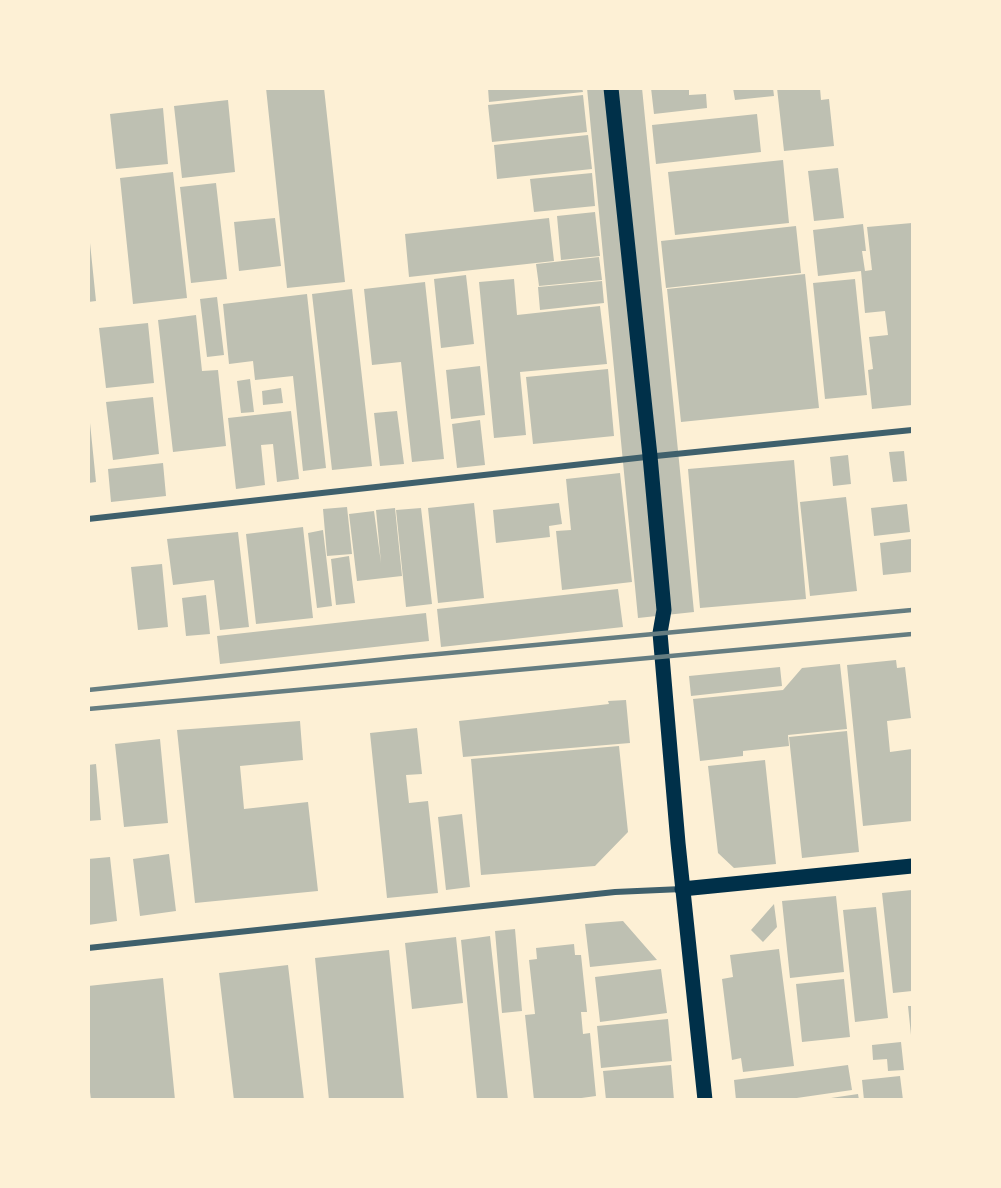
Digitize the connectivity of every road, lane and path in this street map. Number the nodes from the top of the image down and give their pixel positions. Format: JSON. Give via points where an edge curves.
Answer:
{"nodes":[{"id":1,"x":611,"y":88,"type":"edge"},
{"id":2,"x":912,"y":430,"type":"edge"},
{"id":3,"x":650,"y":456,"type":"junction"},
{"id":4,"x":88,"y":519,"type":"edge"},
{"id":5,"x":912,"y":866,"type":"edge"},
{"id":6,"x":682,"y":889,"type":"junction"},
{"id":7,"x":88,"y":948,"type":"edge"},
{"id":8,"x":705,"y":1100,"type":"edge"}],
"edges":[{"from":1,"to":3,"type":"main road"},
{"from":2,"to":3,"type":"street"},
{"from":3,"to":4,"type":"street"},
{"from":3,"to":6,"type":"main road","via":[[664,610],[660,633]]},
{"from":5,"to":6,"type":"main road"},
{"from":6,"to":7,"type":"street","via":[[615,892]]},
{"from":6,"to":8,"type":"main road"}]}
